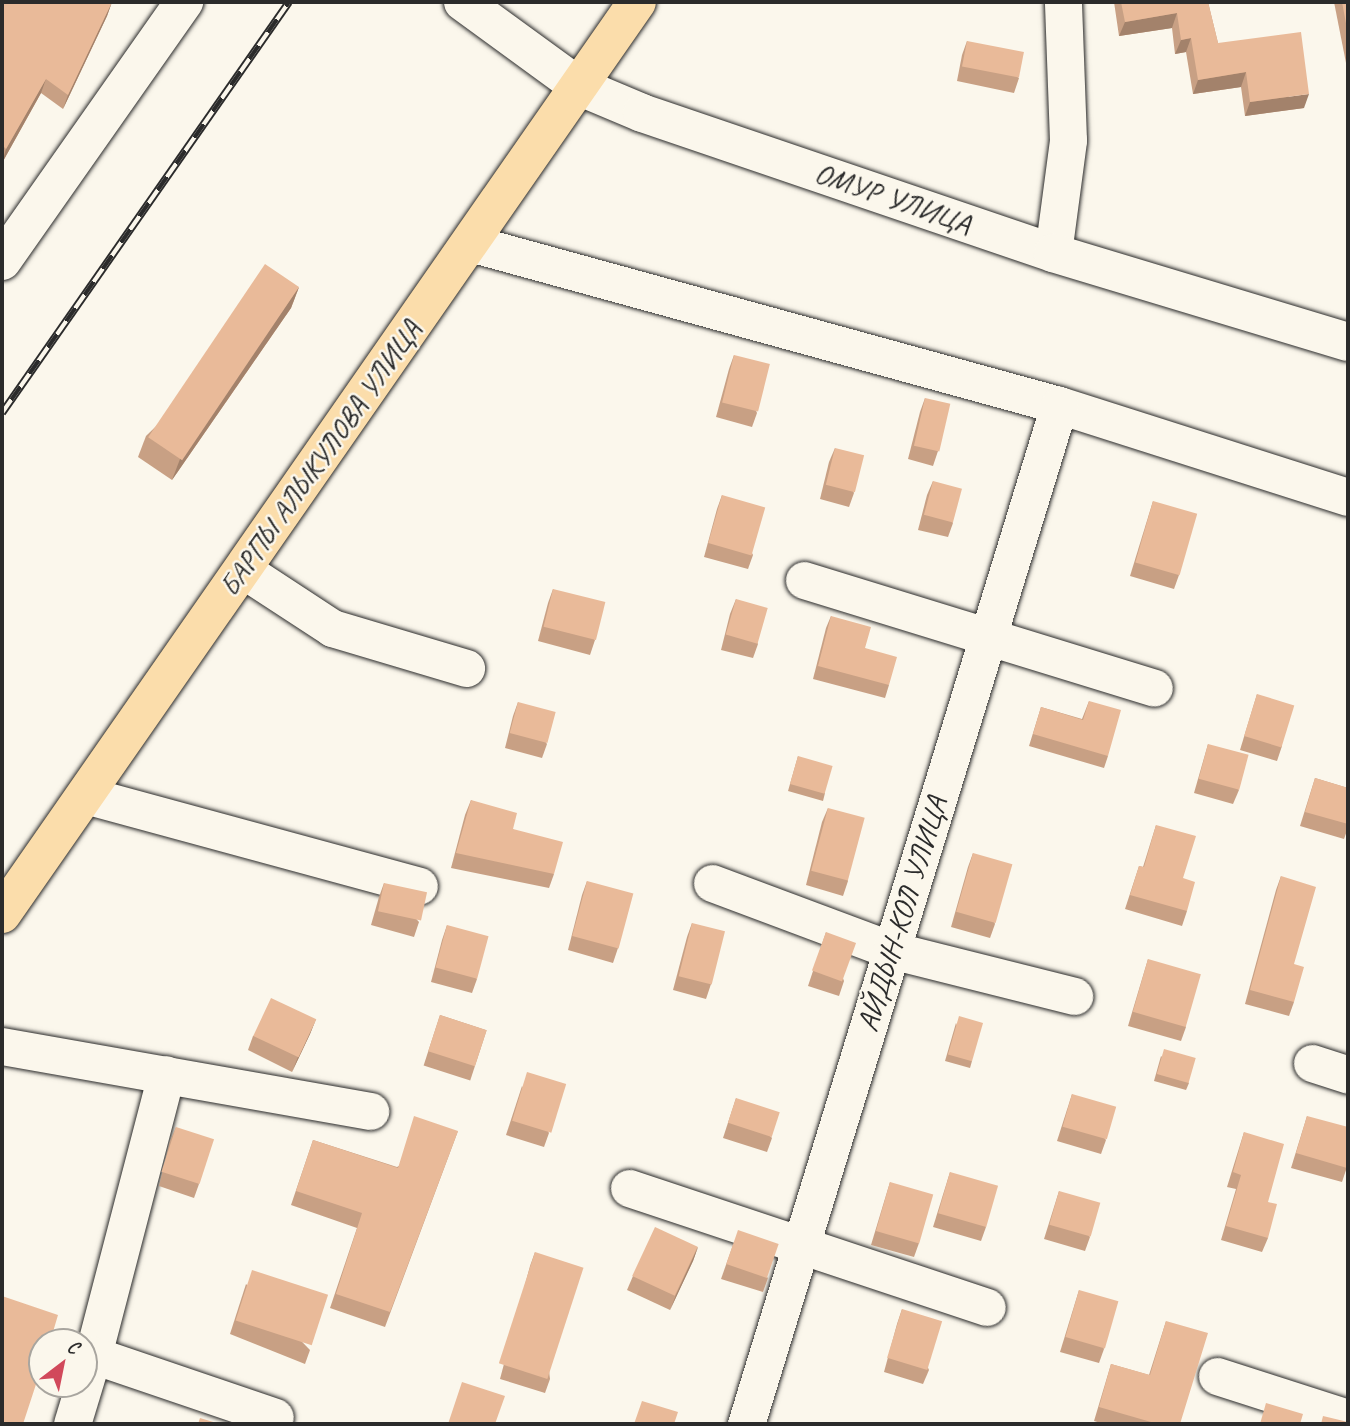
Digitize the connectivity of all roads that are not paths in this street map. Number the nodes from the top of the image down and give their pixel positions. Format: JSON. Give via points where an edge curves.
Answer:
{"nodes":[{"id":1,"x":184,"y":2,"type":"edge"},
{"id":2,"x":463,"y":2,"type":"edge"},
{"id":3,"x":637,"y":2,"type":"edge"},
{"id":4,"x":1063,"y":2,"type":"edge"},
{"id":5,"x":578,"y":86,"type":"junction"},
{"id":6,"x":470,"y":243,"type":"junction"},
{"id":7,"x":1053,"y":253,"type":"junction"},
{"id":8,"x":2,"y":261,"type":"edge"},
{"id":9,"x":1348,"y":342,"type":"edge"},
{"id":10,"x":1059,"y":405,"type":"junction"},
{"id":11,"x":1348,"y":497,"type":"edge"},
{"id":12,"x":242,"y":569,"type":"junction"},
{"id":13,"x":804,"y":580,"type":"dead end"},
{"id":14,"x":988,"y":637,"type":"junction"},
{"id":15,"x":466,"y":668,"type":"dead end"},
{"id":16,"x":1154,"y":688,"type":"dead end"},
{"id":17,"x":85,"y":795,"type":"junction"},
{"id":18,"x":712,"y":883,"type":"dead end"},
{"id":19,"x":419,"y":886,"type":"dead end"},
{"id":20,"x":2,"y":914,"type":"edge"},
{"id":21,"x":891,"y":950,"type":"junction"},
{"id":22,"x":1074,"y":996,"type":"dead end"},
{"id":23,"x":2,"y":1045,"type":"edge"},
{"id":24,"x":1312,"y":1063,"type":"dead end"},
{"id":25,"x":166,"y":1074,"type":"junction"},
{"id":26,"x":1348,"y":1075,"type":"edge"},
{"id":27,"x":370,"y":1111,"type":"dead end"},
{"id":28,"x":629,"y":1188,"type":"dead end"},
{"id":29,"x":800,"y":1249,"type":"junction"},
{"id":30,"x":987,"y":1307,"type":"dead end"},
{"id":31,"x":98,"y":1336,"type":"edge"},
{"id":32,"x":98,"y":1357,"type":"edge"},
{"id":33,"x":1217,"y":1376,"type":"dead end"},
{"id":34,"x":80,"y":1398,"type":"edge"},
{"id":35,"x":275,"y":1417,"type":"dead end"},
{"id":36,"x":1348,"y":1418,"type":"edge"},
{"id":37,"x":72,"y":1424,"type":"edge"},
{"id":38,"x":746,"y":1424,"type":"edge"}],
"edges":[{"from":1,"to":8,"type":"street"},
{"from":2,"to":5,"type":"street","name":"ОМУР УЛИЦА"},
{"from":3,"to":5,"type":"main road","name":"БАРПЫ АЛЫКУЛОВА УЛИЦА"},
{"from":4,"to":7,"type":"street","via":[[1068,140]]},
{"from":5,"to":6,"type":"main road","name":"БАРПЫ АЛЫКУЛОВА УЛИЦА"},
{"from":5,"to":7,"type":"street","name":"ОМУР УЛИЦА"},
{"from":6,"to":10,"type":"street"},
{"from":6,"to":12,"type":"main road","name":"БАРПЫ АЛЫКУЛОВА УЛИЦА"},
{"from":7,"to":9,"type":"street","name":"ОМУР УЛИЦА"},
{"from":10,"to":11,"type":"street"},
{"from":10,"to":14,"type":"street","name":"АЙДЫН-КОЛ УЛИЦА"},
{"from":12,"to":15,"type":"street","via":[[332,628]]},
{"from":12,"to":17,"type":"main road","name":"БАРПЫ АЛЫКУЛОВА УЛИЦА"},
{"from":13,"to":14,"type":"street"},
{"from":14,"to":16,"type":"street"},
{"from":14,"to":21,"type":"street","name":"АЙДЫН-КОЛ УЛИЦА"},
{"from":17,"to":19,"type":"street"},
{"from":17,"to":20,"type":"main road","name":"БАРПЫ АЛЫКУЛОВА УЛИЦА"},
{"from":18,"to":21,"type":"street"},
{"from":21,"to":22,"type":"street"},
{"from":21,"to":29,"type":"street","name":"АЙДЫН-КОЛ УЛИЦА"},
{"from":23,"to":25,"type":"street"},
{"from":24,"to":26,"type":"street"},
{"from":25,"to":27,"type":"street"},
{"from":25,"to":31,"type":"street"},
{"from":28,"to":29,"type":"street"},
{"from":29,"to":30,"type":"street"},
{"from":29,"to":38,"type":"street","name":"АЙДЫН-КОЛ УЛИЦА"},
{"from":32,"to":35,"type":"street"},
{"from":33,"to":36,"type":"street"},
{"from":34,"to":37,"type":"street"}]}
